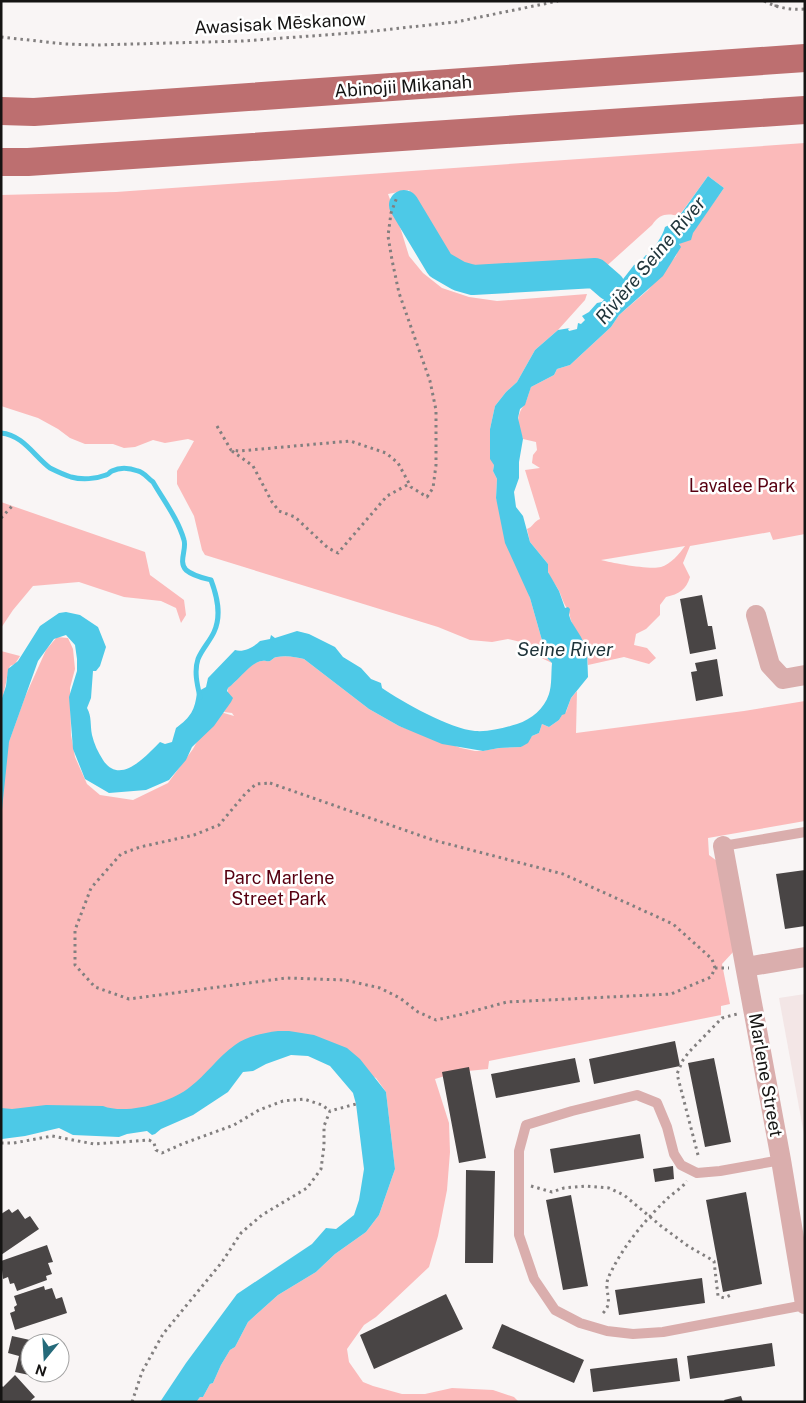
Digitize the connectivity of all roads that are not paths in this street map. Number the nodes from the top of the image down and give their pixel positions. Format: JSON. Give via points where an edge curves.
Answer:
{"nodes":[{"id":1,"x":805,"y":58,"type":"edge"},
{"id":2,"x":805,"y":110,"type":"edge"},
{"id":3,"x":1,"y":111,"type":"edge"},
{"id":4,"x":1,"y":162,"type":"edge"},
{"id":5,"x":756,"y":615,"type":"dead end"},
{"id":6,"x":805,"y":675,"type":"edge"},
{"id":7,"x":805,"y":832,"type":"edge"},
{"id":8,"x":723,"y":846,"type":"joint"},
{"id":9,"x":805,"y":957,"type":"edge"},
{"id":10,"x":746,"y":967,"type":"junction"},
{"id":11,"x":781,"y":1160,"type":"junction"},
{"id":12,"x":805,"y":1305,"type":"edge"}],
"edges":[{"from":1,"to":3,"type":"main road","name":"Abinojii Mikanah","via":[[43,111]]},
{"from":2,"to":4,"type":"main road"},
{"from":5,"to":6,"type":"street","via":[[770,665],[783,679]]},
{"from":7,"to":8,"type":"lane"},
{"from":8,"to":10,"type":"street","name":"Marlene Street"},
{"from":9,"to":10,"type":"street"},
{"from":10,"to":11,"type":"street","name":"Marlene Street"},
{"from":11,"to":12,"type":"street","name":"Marlene Street"},
{"from":11,"to":12,"type":"lane","via":[[697,1173],[681,1165],[674,1154],[667,1126],[656,1102],[637,1095],[572,1111],[526,1125],[519,1152],[519,1235],[534,1279],[555,1310],[580,1323],[616,1332],[663,1332]]}]}
